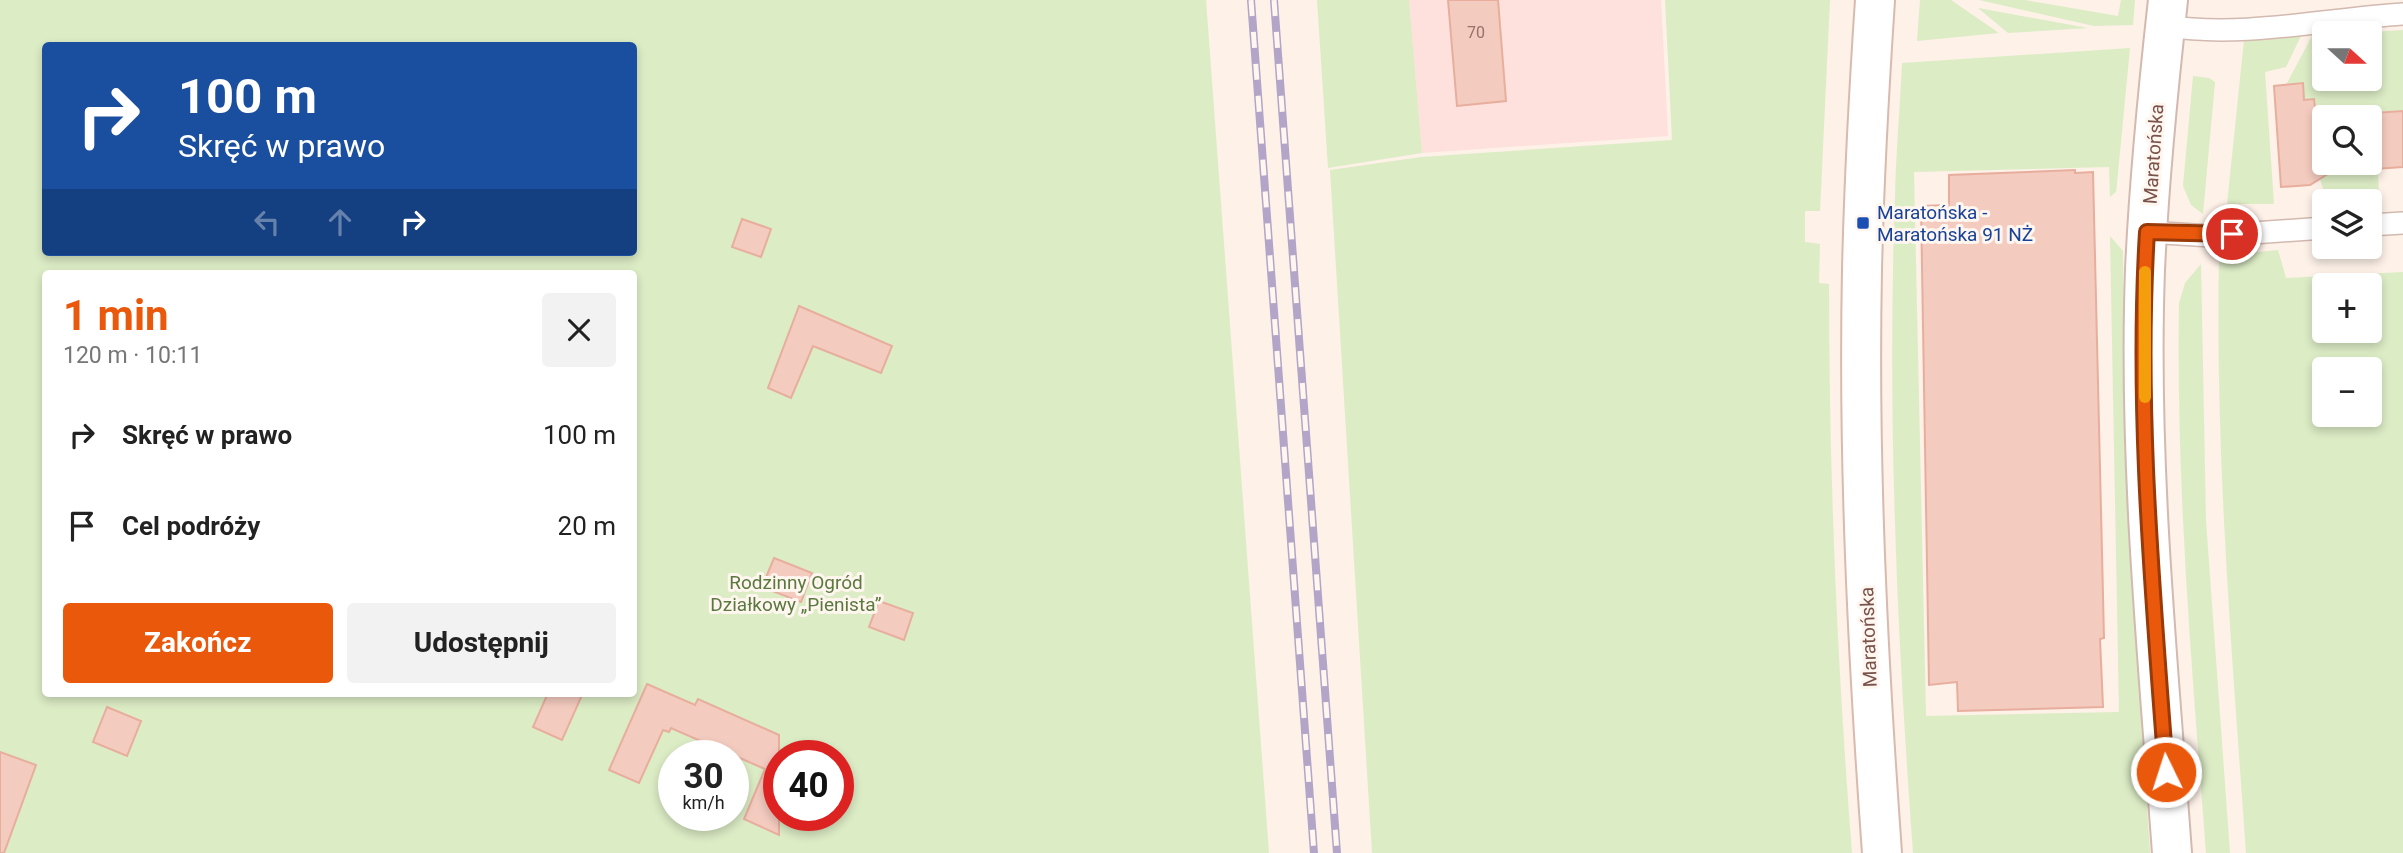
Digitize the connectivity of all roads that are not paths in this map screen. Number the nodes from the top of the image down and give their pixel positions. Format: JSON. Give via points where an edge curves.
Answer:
{"nodes":[{"id":1,"x":1875,"y":0,"type":"edge"},
{"id":2,"x":2167,"y":13,"type":"edge"},
{"id":3,"x":2403,"y":14,"type":"edge"},
{"id":4,"x":2403,"y":223,"type":"edge"},
{"id":5,"x":2382,"y":224,"type":"edge"},
{"id":6,"x":2312,"y":229,"type":"edge"},
{"id":7,"x":2147,"y":232,"type":"junction"},
{"id":8,"x":1882,"y":853,"type":"edge"},
{"id":9,"x":2172,"y":853,"type":"edge"}],
"edges":[{"from":1,"to":8,"type":"main road","name":"Maratońska","via":[[1864,186],[1861,436],[1870,695]]},
{"from":2,"to":3,"type":"lane","via":[[2198,31]]},
{"from":2,"to":7,"type":"main road","name":"Maratońska"},
{"from":4,"to":5,"type":"lane"},
{"from":6,"to":7,"type":"lane","via":[[2211,236]]},
{"from":7,"to":9,"type":"main road","name":"Maratońska","via":[[2147,480]]}]}
